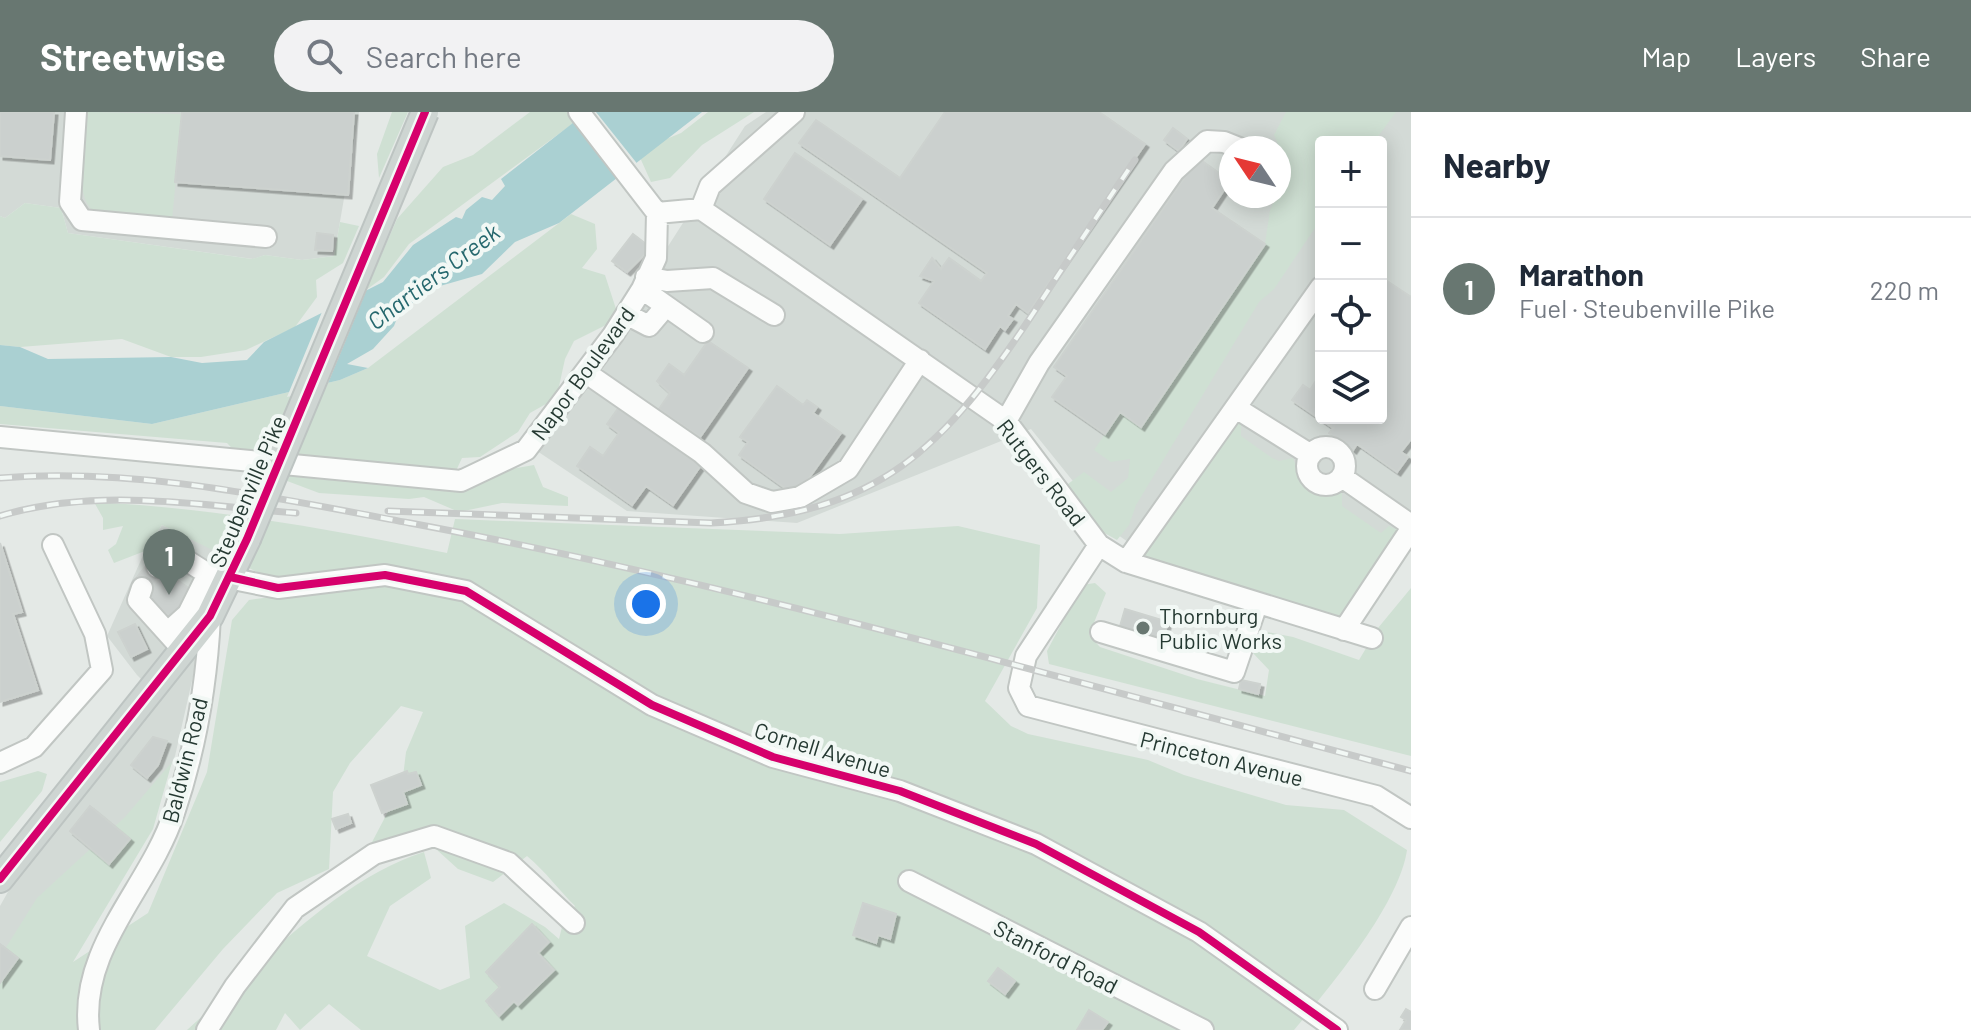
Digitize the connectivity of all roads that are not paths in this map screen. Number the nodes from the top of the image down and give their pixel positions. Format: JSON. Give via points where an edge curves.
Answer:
{"nodes":[{"id":1,"x":76,"y":112,"type":"edge"},
{"id":2,"x":425,"y":112,"type":"edge"},
{"id":3,"x":579,"y":112,"type":"edge"},
{"id":4,"x":794,"y":112,"type":"edge"},
{"id":5,"x":1219,"y":142,"type":"edge"},
{"id":6,"x":653,"y":207,"type":"junction"},
{"id":7,"x":701,"y":209,"type":"junction"},
{"id":8,"x":266,"y":237,"type":"dead end"},
{"id":9,"x":644,"y":283,"type":"junction"},
{"id":10,"x":1315,"y":296,"type":"edge"},
{"id":11,"x":666,"y":306,"type":"junction"},
{"id":12,"x":626,"y":314,"type":"junction"},
{"id":13,"x":774,"y":315,"type":"dead end"},
{"id":14,"x":703,"y":332,"type":"dead end"},
{"id":15,"x":920,"y":360,"type":"junction"},
{"id":16,"x":585,"y":372,"type":"junction"},
{"id":17,"x":1236,"y":408,"type":"junction"},
{"id":18,"x":1006,"y":421,"type":"junction"},
{"id":19,"x":0,"y":437,"type":"edge"},
{"id":20,"x":1411,"y":527,"type":"edge"},
{"id":21,"x":53,"y":545,"type":"dead end"},
{"id":22,"x":1099,"y":545,"type":"junction"},
{"id":23,"x":1126,"y":562,"type":"junction"},
{"id":24,"x":157,"y":567,"type":"dead end"},
{"id":25,"x":219,"y":575,"type":"junction"},
{"id":26,"x":142,"y":588,"type":"dead end"},
{"id":27,"x":1257,"y":604,"type":"junction"},
{"id":28,"x":210,"y":616,"type":"junction"},
{"id":29,"x":1344,"y":630,"type":"junction"},
{"id":30,"x":1101,"y":632,"type":"dead end"},
{"id":31,"x":1372,"y":638,"type":"dead end"},
{"id":32,"x":176,"y":640,"type":"junction"},
{"id":33,"x":0,"y":763,"type":"edge"},
{"id":34,"x":1411,"y":818,"type":"edge"},
{"id":35,"x":0,"y":879,"type":"edge"},
{"id":36,"x":909,"y":881,"type":"dead end"},
{"id":37,"x":574,"y":923,"type":"dead end"},
{"id":38,"x":1411,"y":927,"type":"edge"},
{"id":39,"x":1375,"y":989,"type":"dead end"},
{"id":40,"x":89,"y":1030,"type":"edge"},
{"id":41,"x":207,"y":1030,"type":"edge"},
{"id":42,"x":1203,"y":1030,"type":"edge"},
{"id":43,"x":1337,"y":1030,"type":"edge"}],
"edges":[{"from":1,"to":8,"type":"street","via":[[70,202],[82,220]]},
{"from":2,"to":25,"type":"main road","name":"Steubenville Pike","bridge":true,"via":[[247,539]]},
{"from":3,"to":6,"type":"street"},
{"from":4,"to":7,"type":"street","via":[[710,186]]},
{"from":5,"to":18,"type":"street","via":[[1207,141],[1174,171],[1039,363]]},
{"from":6,"to":7,"type":"street"},
{"from":6,"to":9,"type":"street","name":"Napor Boulevard","via":[[656,258]]},
{"from":7,"to":15,"type":"street","name":"Rutgers Road"},
{"from":9,"to":11,"type":"street"},
{"from":9,"to":12,"type":"street","name":"Napor Boulevard"},
{"from":9,"to":13,"type":"street","via":[[713,278]]},
{"from":10,"to":17,"type":"street"},
{"from":11,"to":12,"type":"street","via":[[649,326]]},
{"from":11,"to":14,"type":"street"},
{"from":12,"to":16,"type":"street","name":"Napor Boulevard"},
{"from":15,"to":16,"type":"street","via":[[848,469],[800,497],[772,502],[746,493],[702,453]]},
{"from":15,"to":18,"type":"street","name":"Rutgers Road"},
{"from":16,"to":19,"type":"street","name":"Napor Boulevard","via":[[526,450],[461,481]]},
{"from":17,"to":20,"type":"street","via":[[1311,455],[1309,472],[1316,481],[1327,485],[1342,477]]},
{"from":17,"to":23,"type":"street"},
{"from":18,"to":22,"type":"street","name":"Rutgers Road"},
{"from":20,"to":29,"type":"street"},
{"from":21,"to":33,"type":"street","via":[[95,634],[102,670],[34,747]]},
{"from":22,"to":23,"type":"street","name":"Rutgers Road"},
{"from":22,"to":34,"type":"street","name":"Princeton Avenue","via":[[1026,656],[1019,688],[1028,706],[1376,796]]},
{"from":23,"to":27,"type":"street","name":"Rutgers Road"},
{"from":24,"to":25,"type":"street","name":"Cornell Avenue","via":[[175,553]]},
{"from":25,"to":28,"type":"main road","name":"Steubenville Pike"},
{"from":25,"to":32,"type":"street","via":[[188,614]]},
{"from":25,"to":43,"type":"street","name":"Cornell Avenue","via":[[278,588],[385,575],[466,591],[652,705],[773,757],[900,791],[1036,844],[1199,932]]},
{"from":26,"to":32,"type":"street","via":[[138,600]]},
{"from":27,"to":29,"type":"street","name":"Rutgers Road"},
{"from":27,"to":30,"type":"street","via":[[1234,672]]},
{"from":28,"to":32,"type":"main road","name":"Steubenville Pike"},
{"from":28,"to":40,"type":"street","name":"Baldwin Road","via":[[208,664],[174,814],[154,860],[105,941],[93,976]]},
{"from":29,"to":31,"type":"street","name":"Rutgers Road"},
{"from":32,"to":35,"type":"main road","name":"Steubenville Pike"},
{"from":36,"to":42,"type":"street","name":"Stanford Road"},
{"from":37,"to":41,"type":"street","via":[[509,863],[434,836],[374,854],[295,908]]},
{"from":38,"to":39,"type":"street"}]}
